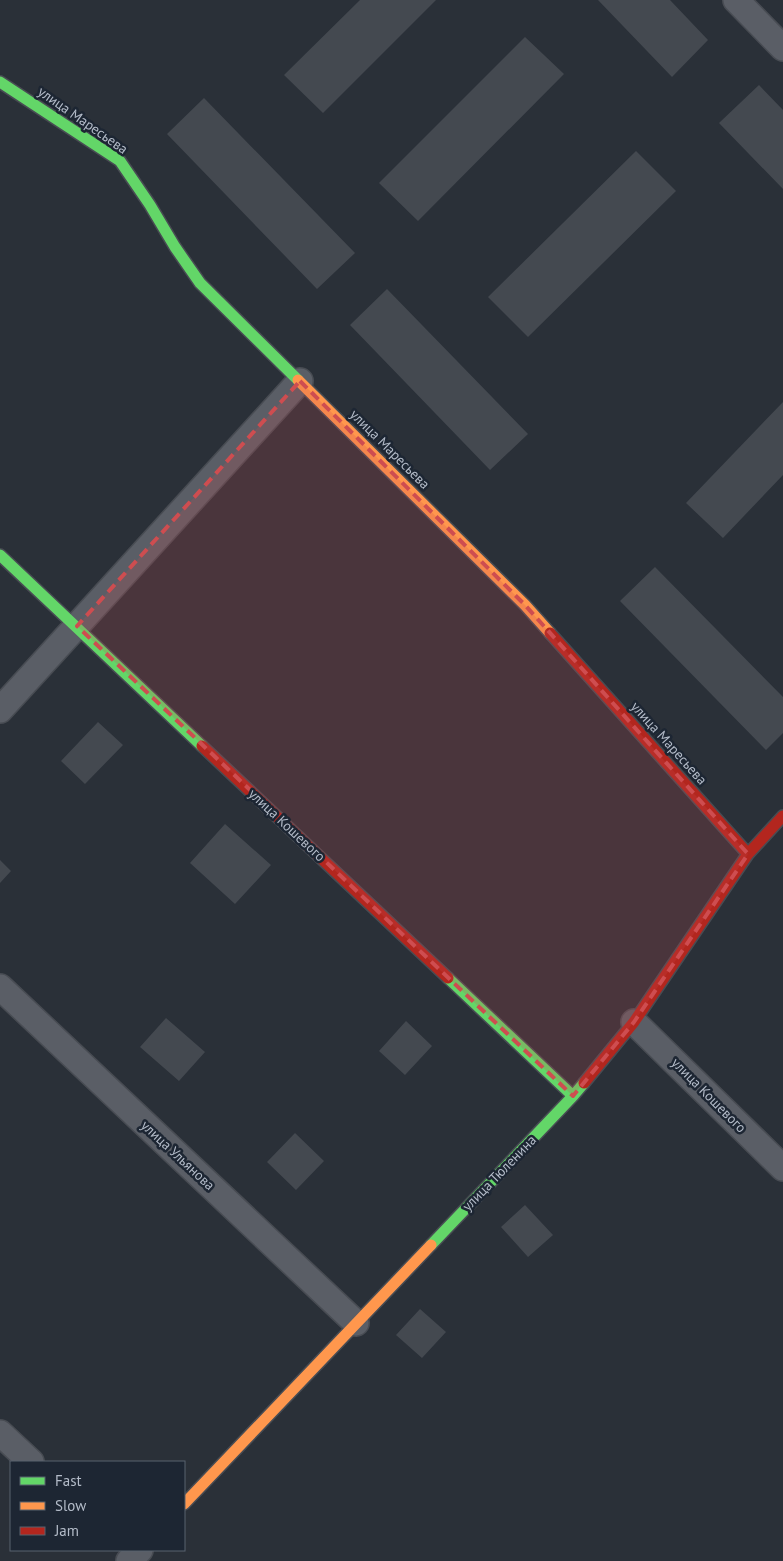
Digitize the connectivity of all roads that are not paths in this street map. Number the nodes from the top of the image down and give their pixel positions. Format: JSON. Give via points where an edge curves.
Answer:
{"nodes":[{"id":1,"x":736,"y":0,"type":"edge"},
{"id":2,"x":783,"y":48,"type":"edge"},
{"id":3,"x":0,"y":82,"type":"edge"},
{"id":4,"x":300,"y":381,"type":"junction"},
{"id":5,"x":0,"y":554,"type":"edge"},
{"id":6,"x":77,"y":626,"type":"junction"},
{"id":7,"x":0,"y":710,"type":"edge"},
{"id":8,"x":783,"y":816,"type":"edge"},
{"id":9,"x":748,"y":854,"type":"junction"},
{"id":10,"x":0,"y":987,"type":"edge"},
{"id":11,"x":634,"y":1022,"type":"junction"},
{"id":12,"x":573,"y":1096,"type":"junction"},
{"id":13,"x":783,"y":1168,"type":"edge"},
{"id":14,"x":356,"y":1323,"type":"junction"},
{"id":15,"x":0,"y":1432,"type":"edge"},
{"id":16,"x":30,"y":1461,"type":"edge"},
{"id":17,"x":185,"y":1503,"type":"edge"}],
"edges":[{"from":1,"to":2,"type":"street"},
{"from":3,"to":4,"type":"street","name":"улица Маресьева","via":[[120,161],[200,283]]},
{"from":4,"to":6,"type":"street"},
{"from":4,"to":9,"type":"street","name":"улица Маресьева","via":[[526,605]]},
{"from":5,"to":6,"type":"street","name":"улица Кошевого"},
{"from":6,"to":7,"type":"street"},
{"from":6,"to":12,"type":"street","name":"улица Кошевого"},
{"from":8,"to":9,"type":"street","name":"улица Тюленина"},
{"from":9,"to":11,"type":"street","name":"улица Тюленина"},
{"from":10,"to":14,"type":"street","name":"улица Ульянова"},
{"from":11,"to":12,"type":"street","name":"улица Тюленина"},
{"from":11,"to":13,"type":"street","name":"улица Кошевого"},
{"from":12,"to":14,"type":"street","name":"улица Тюленина"},
{"from":14,"to":17,"type":"street","name":"улица Тюленина"},
{"from":15,"to":16,"type":"street"}]}
